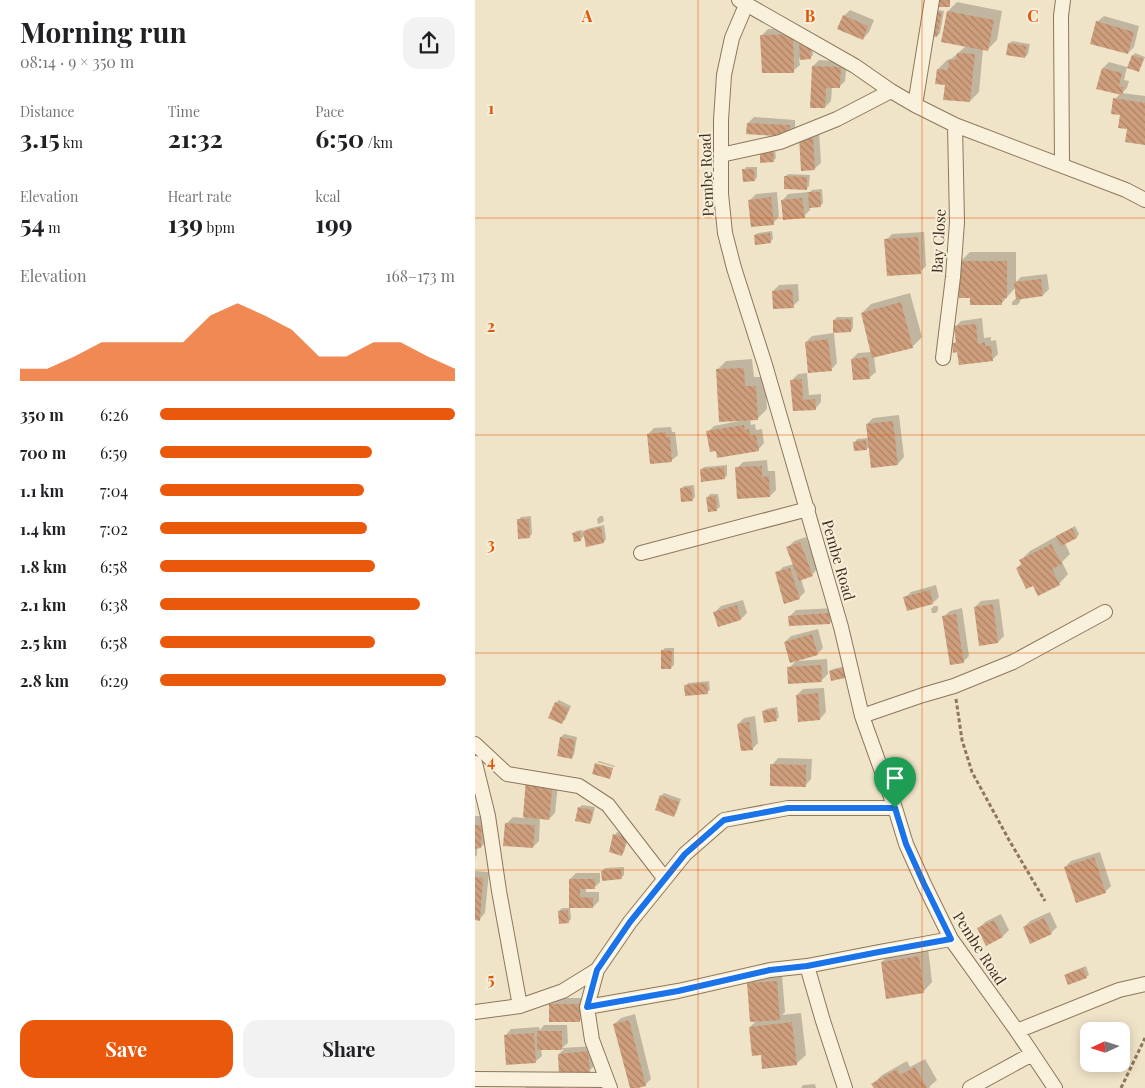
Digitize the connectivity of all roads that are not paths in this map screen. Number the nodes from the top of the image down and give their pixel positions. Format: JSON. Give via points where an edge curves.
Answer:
{"nodes":[{"id":1,"x":932,"y":0,"type":"edge"},
{"id":2,"x":1063,"y":0,"type":"edge"},
{"id":3,"x":742,"y":2,"type":"edge"},
{"id":4,"x":891,"y":91,"type":"junction"},
{"id":5,"x":915,"y":106,"type":"junction"},
{"id":6,"x":955,"y":125,"type":"junction"},
{"id":7,"x":721,"y":155,"type":"junction"},
{"id":8,"x":1062,"y":164,"type":"junction"},
{"id":9,"x":1145,"y":200,"type":"edge"},
{"id":10,"x":943,"y":358,"type":"dead end"},
{"id":11,"x":808,"y":510,"type":"junction"},
{"id":12,"x":641,"y":553,"type":"dead end"},
{"id":13,"x":1105,"y":612,"type":"dead end"},
{"id":14,"x":862,"y":716,"type":"junction"},
{"id":15,"x":475,"y":744,"type":"edge"},
{"id":16,"x":475,"y":763,"type":"edge"},
{"id":17,"x":895,"y":808,"type":"junction"},
{"id":18,"x":665,"y":879,"type":"junction"},
{"id":19,"x":951,"y":939,"type":"junction"},
{"id":20,"x":807,"y":966,"type":"junction"},
{"id":21,"x":597,"y":970,"type":"junction"},
{"id":22,"x":1145,"y":984,"type":"edge"},
{"id":23,"x":521,"y":1006,"type":"junction"},
{"id":24,"x":587,"y":1007,"type":"junction"},
{"id":25,"x":475,"y":1012,"type":"edge"},
{"id":26,"x":1017,"y":1031,"type":"junction"},
{"id":27,"x":1032,"y":1054,"type":"junction"},
{"id":28,"x":475,"y":1079,"type":"edge"},
{"id":29,"x":609,"y":1084,"type":"edge"},
{"id":30,"x":845,"y":1088,"type":"edge"},
{"id":31,"x":970,"y":1088,"type":"edge"},
{"id":32,"x":1055,"y":1088,"type":"edge"}],
"edges":[{"from":1,"to":5,"type":"street"},
{"from":2,"to":8,"type":"street"},
{"from":3,"to":4,"type":"street","via":[[855,66]]},
{"from":3,"to":7,"type":"street","name":"Pembe Road","via":[[725,75]]},
{"from":4,"to":5,"type":"street"},
{"from":4,"to":7,"type":"street","via":[[837,119],[780,142]]},
{"from":5,"to":6,"type":"street"},
{"from":6,"to":8,"type":"street"},
{"from":6,"to":10,"type":"street","name":"Bay Close","via":[[957,222]]},
{"from":7,"to":11,"type":"street","name":"Pembe Road","via":[[725,233]]},
{"from":8,"to":9,"type":"street"},
{"from":11,"to":12,"type":"street"},
{"from":11,"to":14,"type":"street","name":"Pembe Road","via":[[841,626]]},
{"from":13,"to":14,"type":"street","via":[[1013,662],[954,686]]},
{"from":14,"to":17,"type":"street","name":"Pembe Road"},
{"from":15,"to":18,"type":"street","via":[[507,774],[579,786],[608,805]]},
{"from":16,"to":23,"type":"street","via":[[488,816]]},
{"from":17,"to":18,"type":"street","via":[[788,808],[724,820],[685,854]]},
{"from":17,"to":19,"type":"street","name":"Pembe Road","via":[[906,844]]},
{"from":18,"to":21,"type":"street"},
{"from":19,"to":20,"type":"street"},
{"from":19,"to":26,"type":"street","name":"Pembe Road"},
{"from":20,"to":24,"type":"street","via":[[770,970]]},
{"from":20,"to":30,"type":"street"},
{"from":21,"to":23,"type":"street","via":[[563,991]]},
{"from":21,"to":24,"type":"street"},
{"from":22,"to":26,"type":"street","via":[[1119,990]]},
{"from":23,"to":25,"type":"street"},
{"from":24,"to":29,"type":"street","via":[[592,1040]]},
{"from":26,"to":27,"type":"street","name":"Pembe Road"},
{"from":27,"to":31,"type":"street"},
{"from":27,"to":32,"type":"street","name":"Pembe Road"},
{"from":28,"to":29,"type":"street"}]}
